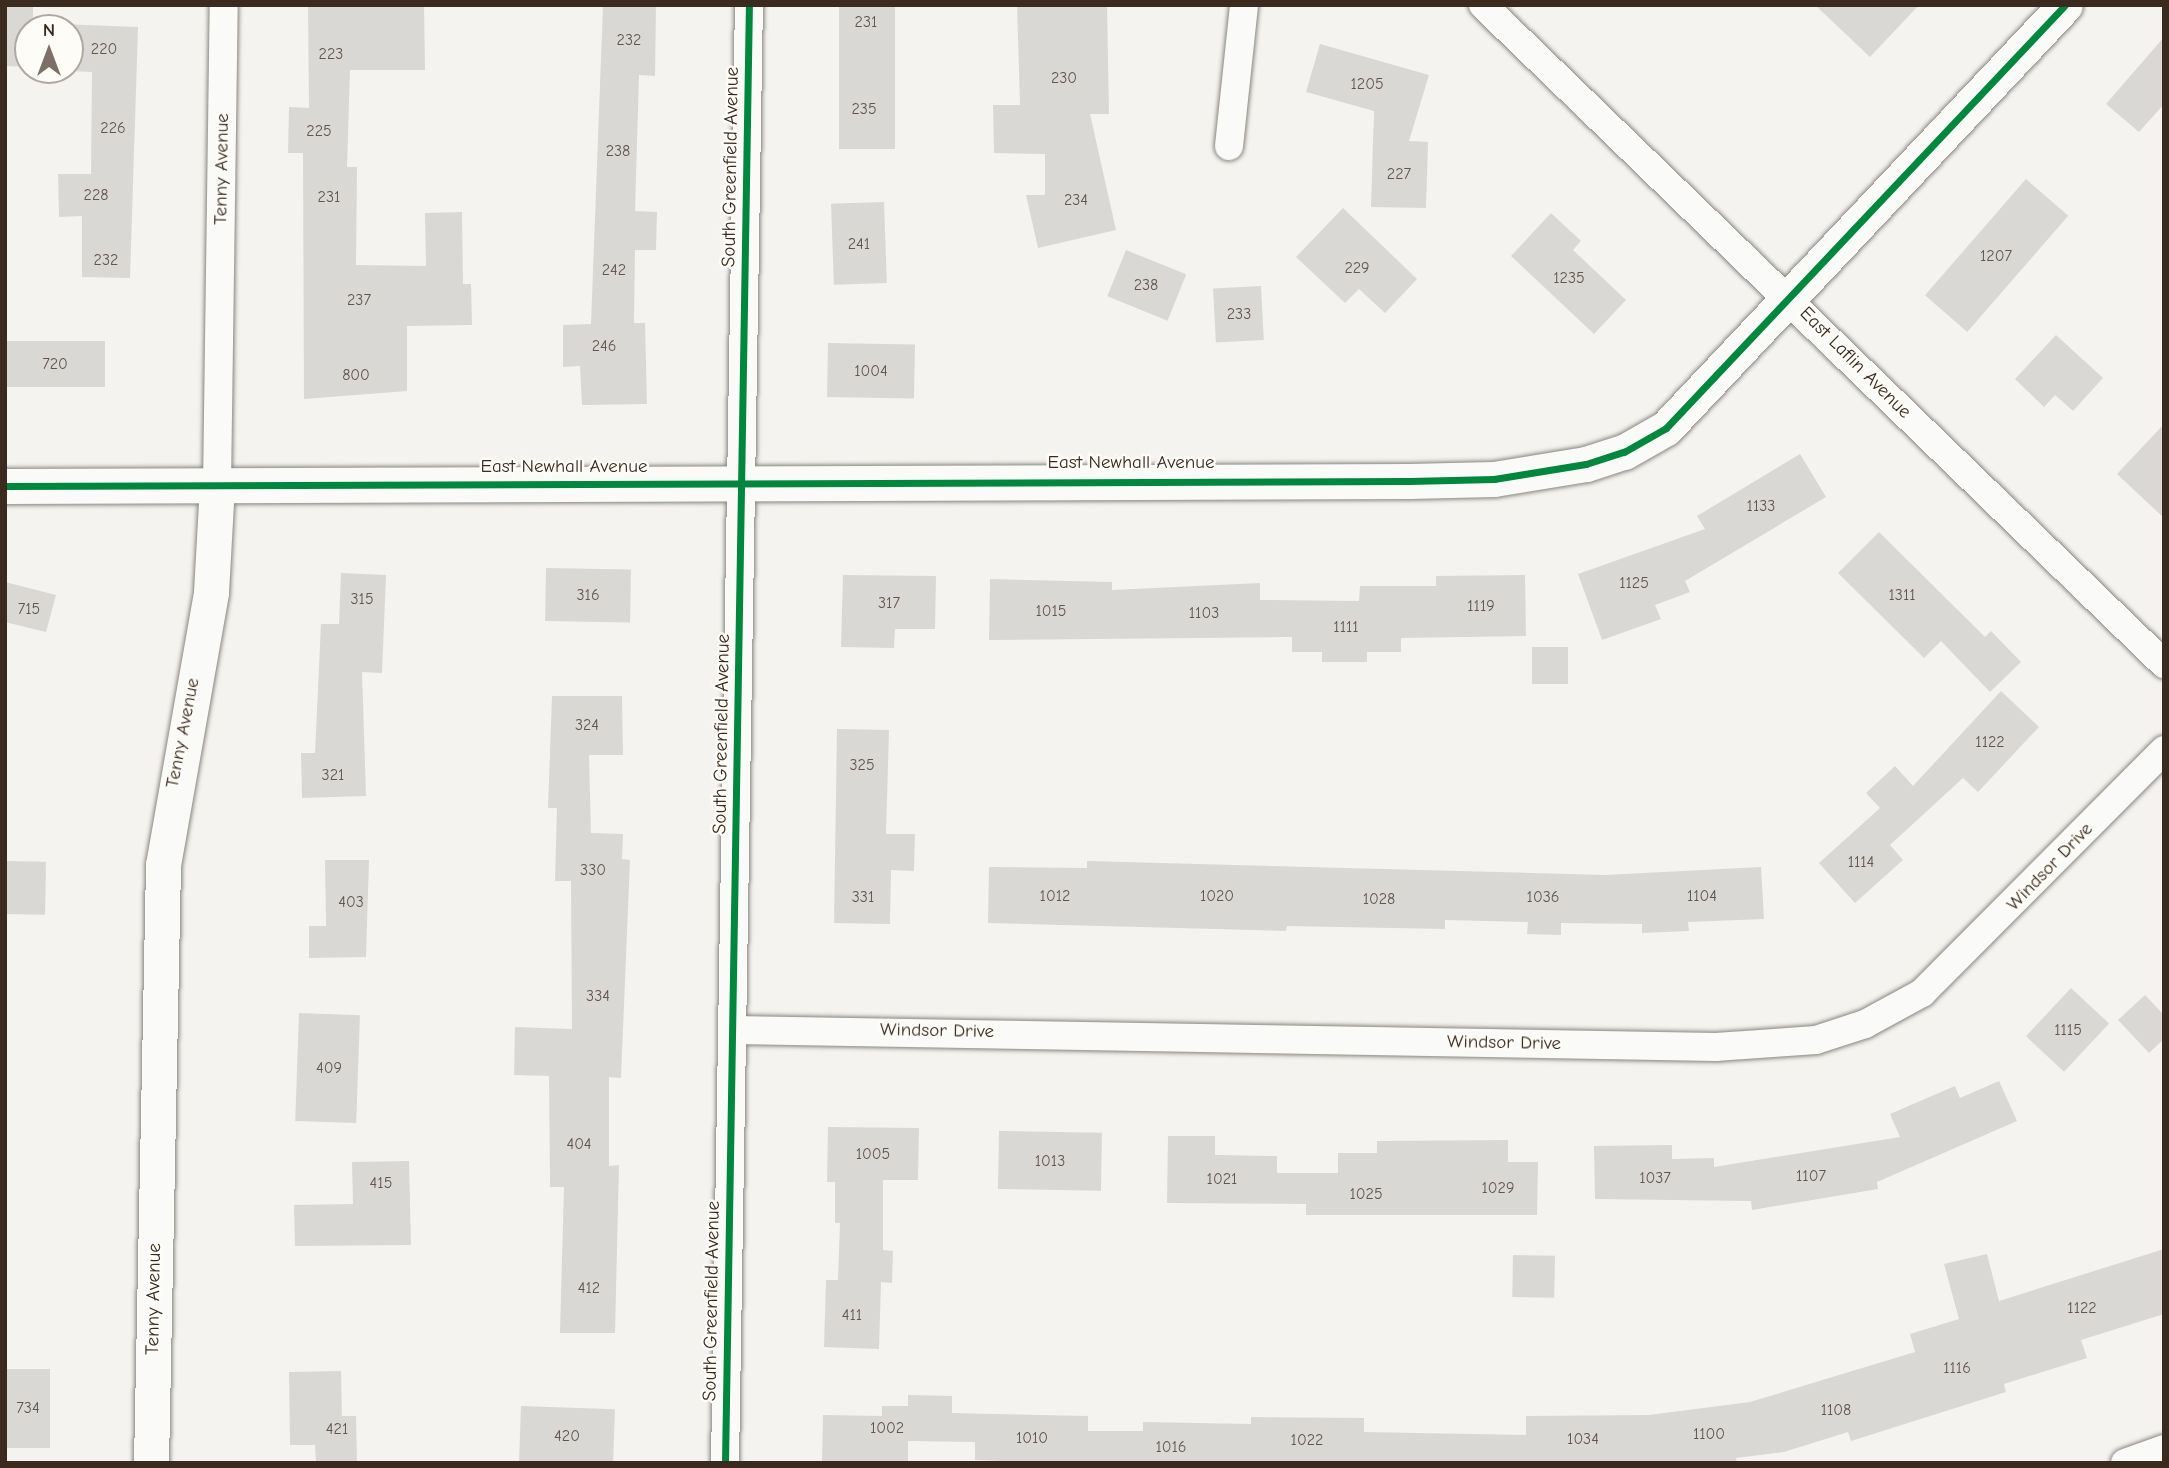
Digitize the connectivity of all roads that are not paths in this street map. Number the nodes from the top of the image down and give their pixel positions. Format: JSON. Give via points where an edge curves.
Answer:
{"nodes":[{"id":1,"x":224,"y":5,"type":"edge"},
{"id":2,"x":749,"y":5,"type":"edge"},
{"id":3,"x":1244,"y":5,"type":"edge"},
{"id":4,"x":1483,"y":5,"type":"edge"},
{"id":5,"x":2065,"y":5,"type":"edge"},
{"id":6,"x":1229,"y":146,"type":"dead end"},
{"id":7,"x":1792,"y":300,"type":"junction"},
{"id":8,"x":743,"y":481,"type":"junction"},
{"id":9,"x":5,"y":486,"type":"edge"},
{"id":10,"x":217,"y":486,"type":"junction"},
{"id":11,"x":2164,"y":664,"type":"edge"},
{"id":12,"x":2164,"y":750,"type":"edge"},
{"id":13,"x":733,"y":1030,"type":"junction"},
{"id":14,"x":2164,"y":1449,"type":"edge"},
{"id":15,"x":151,"y":1463,"type":"edge"},
{"id":16,"x":725,"y":1463,"type":"edge"},
{"id":17,"x":2125,"y":1463,"type":"edge"}],
"edges":[{"from":1,"to":10,"type":"street","name":"Tenny Avenue"},
{"from":2,"to":8,"type":"street","name":"South Greenfield Avenue"},
{"from":3,"to":6,"type":"street"},
{"from":4,"to":7,"type":"street","name":"East Laflin Avenue"},
{"from":5,"to":7,"type":"street","name":"East Newhall Avenue"},
{"from":7,"to":8,"type":"street","name":"East Newhall Avenue","via":[[1666,428],[1624,452],[1536,475],[1409,481]]},
{"from":7,"to":11,"type":"street","name":"East Laflin Avenue"},
{"from":8,"to":10,"type":"street","name":"East Newhall Avenue"},
{"from":8,"to":13,"type":"street","name":"South Greenfield Avenue"},
{"from":9,"to":10,"type":"street","name":"East Newhall Avenue"},
{"from":10,"to":15,"type":"street","name":"Tenny Avenue","via":[[211,592],[163,865]]},
{"from":12,"to":13,"type":"street","name":"Windsor Drive","via":[[1922,993],[1865,1024],[1816,1040],[1716,1047]]},
{"from":13,"to":16,"type":"street","name":"South Greenfield Avenue"},
{"from":14,"to":17,"type":"street"}]}
